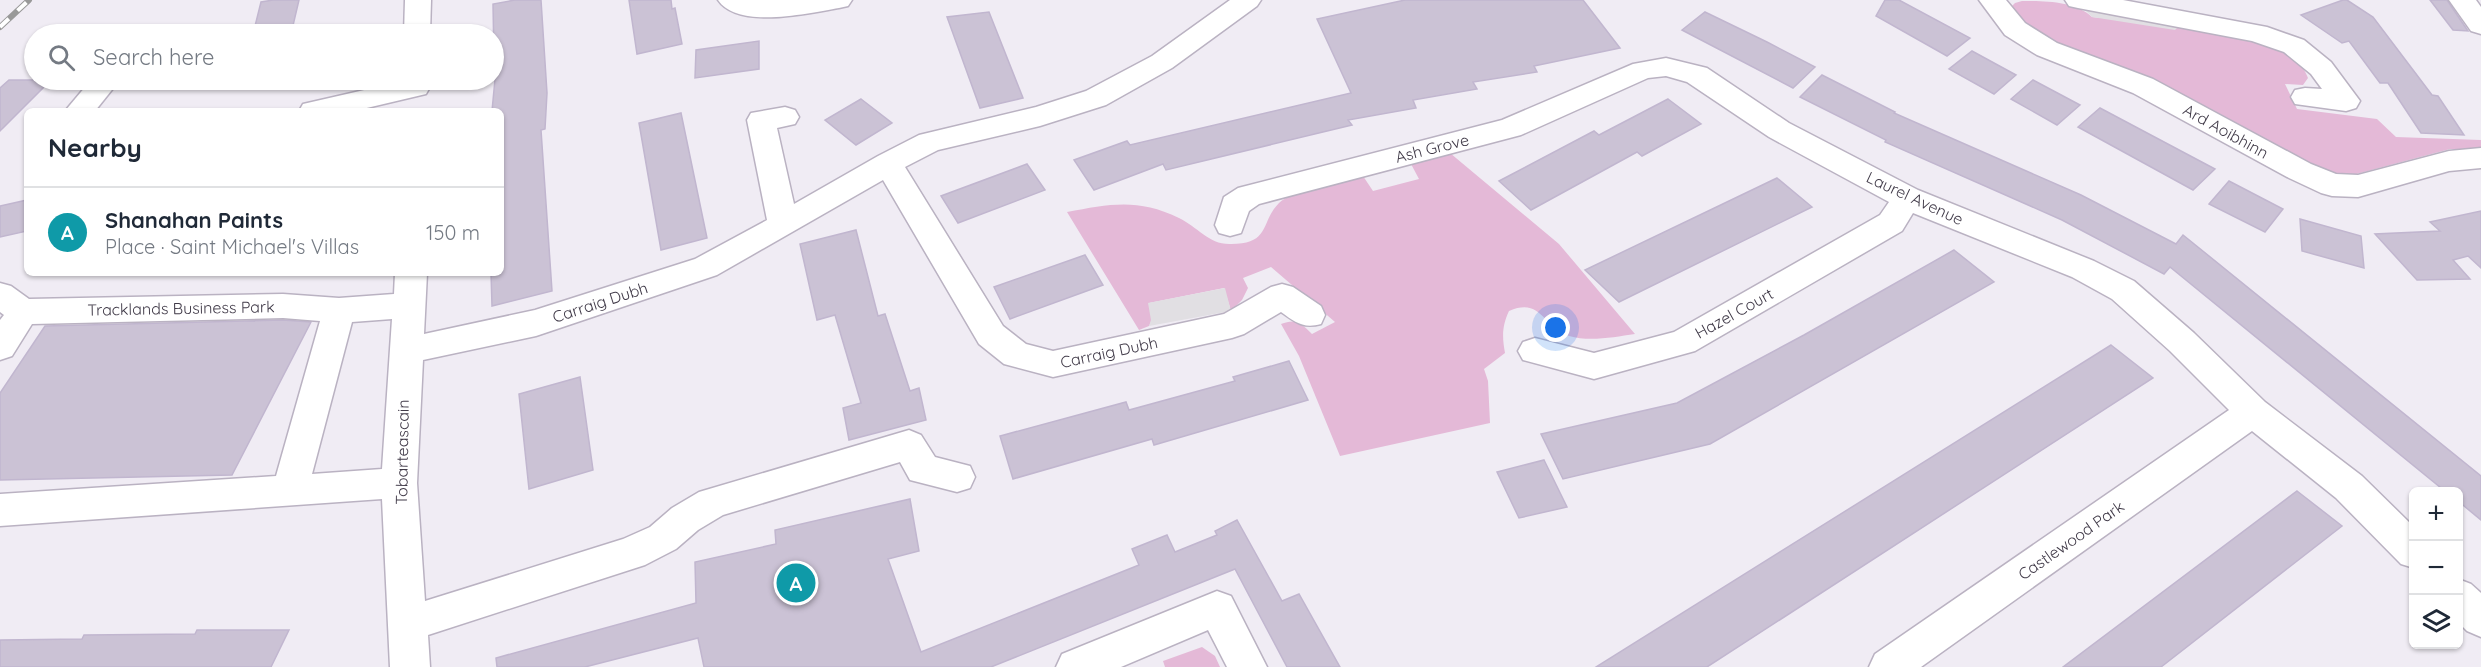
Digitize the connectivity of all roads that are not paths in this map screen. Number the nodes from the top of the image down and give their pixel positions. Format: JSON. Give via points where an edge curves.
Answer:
{"nodes":[{"id":1,"x":418,"y":0,"type":"edge"},
{"id":2,"x":731,"y":0,"type":"edge"},
{"id":3,"x":839,"y":0,"type":"edge"},
{"id":4,"x":1248,"y":0,"type":"edge"},
{"id":5,"x":1992,"y":0,"type":"edge"},
{"id":6,"x":2078,"y":0,"type":"edge"},
{"id":7,"x":2462,"y":0,"type":"edge"},
{"id":8,"x":417,"y":24,"type":"edge"},
{"id":9,"x":2481,"y":25,"type":"edge"},
{"id":10,"x":1643,"y":70,"type":"joint"},
{"id":11,"x":98,"y":90,"type":"edge"},
{"id":12,"x":416,"y":92,"type":"edge"},
{"id":13,"x":2305,"y":97,"type":"dead end"},
{"id":14,"x":82,"y":108,"type":"edge"},
{"id":15,"x":329,"y":108,"type":"edge"},
{"id":16,"x":784,"y":117,"type":"dead end"},
{"id":17,"x":2481,"y":158,"type":"edge"},
{"id":18,"x":888,"y":163,"type":"junction"},
{"id":19,"x":1907,"y":198,"type":"junction"},
{"id":20,"x":783,"y":225,"type":"junction"},
{"id":21,"x":1230,"y":225,"type":"dead end"},
{"id":22,"x":410,"y":289,"type":"edge"},
{"id":23,"x":12,"y":304,"type":"edge"},
{"id":24,"x":339,"y":310,"type":"junction"},
{"id":25,"x":1309,"y":315,"type":"dead end"},
{"id":26,"x":0,"y":347,"type":"edge"},
{"id":27,"x":406,"y":351,"type":"junction"},
{"id":28,"x":1535,"y":351,"type":"dead end"},
{"id":29,"x":2253,"y":412,"type":"junction"},
{"id":30,"x":957,"y":477,"type":"dead end"},
{"id":31,"x":399,"y":483,"type":"junction"},
{"id":32,"x":290,"y":490,"type":"junction"},
{"id":33,"x":0,"y":510,"type":"edge"},
{"id":34,"x":2409,"y":547,"type":"edge"},
{"id":35,"x":2463,"y":602,"type":"edge"},
{"id":36,"x":2481,"y":619,"type":"edge"},
{"id":37,"x":408,"y":624,"type":"junction"},
{"id":38,"x":410,"y":667,"type":"edge"},
{"id":39,"x":1076,"y":667,"type":"edge"},
{"id":40,"x":1247,"y":667,"type":"edge"},
{"id":41,"x":1889,"y":667,"type":"edge"}],
"edges":[{"from":1,"to":8,"type":"street"},
{"from":2,"to":3,"type":"street","via":[[760,10]]},
{"from":4,"to":18,"type":"street","name":"Carraig Dubh","via":[[1162,62],[1096,98],[1040,116],[929,142]]},
{"from":5,"to":17,"type":"street","name":"Ard Aoibhinn","via":[[2015,29],[2047,49],[2143,86],[2332,185],[2358,186],[2449,161]]},
{"from":6,"to":13,"type":"street","via":[[2257,33],[2294,46],[2321,68],[2346,101]]},
{"from":7,"to":9,"type":"street"},
{"from":10,"to":19,"type":"street","name":"Laurel Avenue","via":[[1666,67],[1697,75],[1779,129]]},
{"from":10,"to":21,"type":"street","name":"Ash Grove","via":[[1511,128],[1249,196],[1235,205]]},
{"from":11,"to":14,"type":"street"},
{"from":12,"to":15,"type":"street"},
{"from":16,"to":20,"type":"street","via":[[761,120]]},
{"from":18,"to":20,"type":"street","name":"Carraig Dubh"},
{"from":18,"to":25,"type":"street","name":"Carraig Dubh","via":[[991,335],[1016,355],[1053,364],[1232,325],[1282,296]]},
{"from":19,"to":28,"type":"street","name":"Hazel Court","via":[[1891,224],[1683,342],[1594,366]]},
{"from":19,"to":29,"type":"street","name":"Laurel Avenue","via":[[2083,269],[2123,290]]},
{"from":20,"to":27,"type":"street","name":"Carraig Dubh","via":[[706,267],[536,323]]},
{"from":22,"to":24,"type":"street","name":"Tracklands Business Park"},
{"from":22,"to":27,"type":"street","name":"Tobarteascain"},
{"from":23,"to":24,"type":"street","name":"Tracklands Business Park"},
{"from":23,"to":26,"type":"street","name":"Tracklands Business Park"},
{"from":24,"to":32,"type":"street"},
{"from":27,"to":31,"type":"street","name":"Tobarteascain"},
{"from":29,"to":34,"type":"street","via":[[2349,487]]},
{"from":29,"to":41,"type":"street","name":"Castlewood Park"},
{"from":30,"to":37,"type":"street","via":[[923,469],[909,445],[712,503],[663,538],[632,553]]},
{"from":31,"to":32,"type":"street"},
{"from":31,"to":37,"type":"street","name":"Tobarteascain"},
{"from":32,"to":33,"type":"street"},
{"from":35,"to":36,"type":"street"},
{"from":37,"to":38,"type":"street","name":"Tobarteascain"},
{"from":39,"to":40,"type":"street","via":[[1217,608]]}]}
